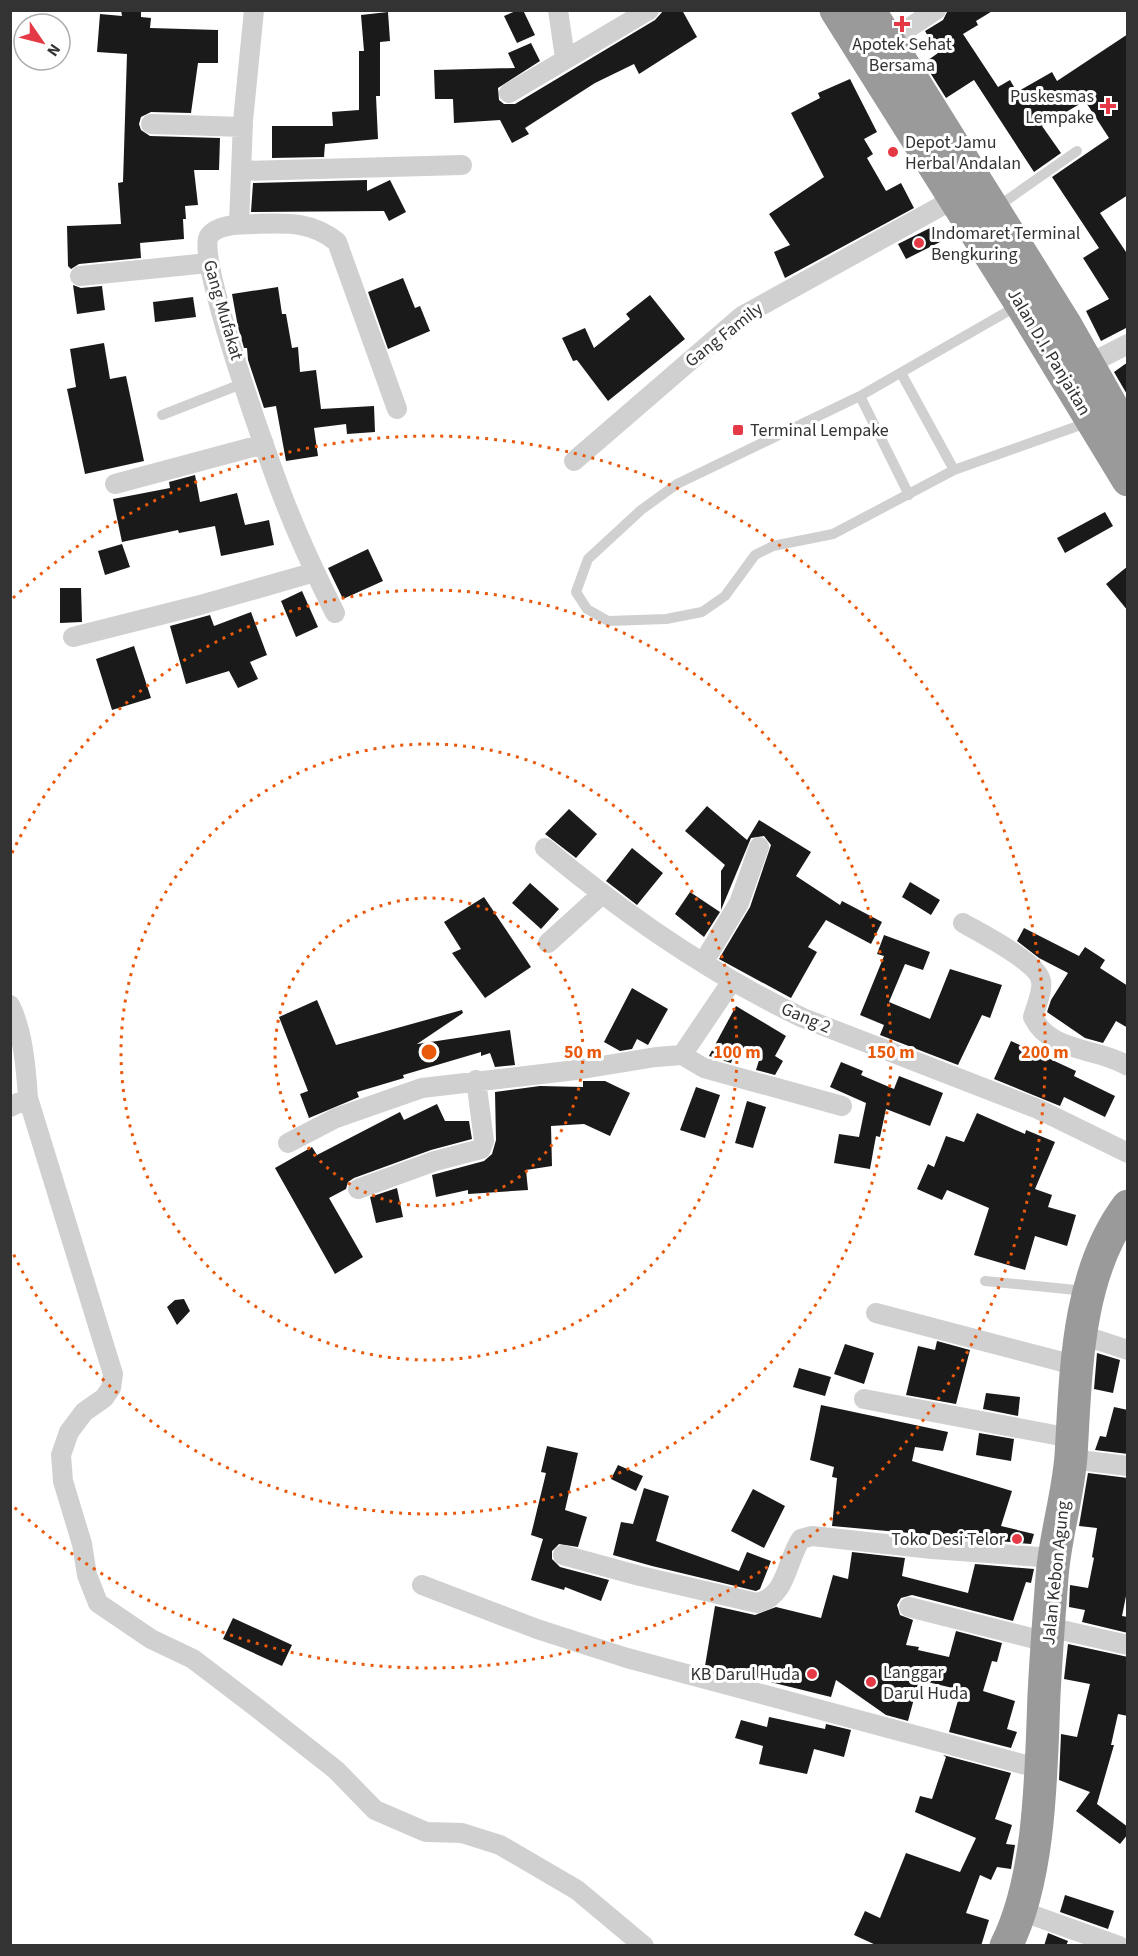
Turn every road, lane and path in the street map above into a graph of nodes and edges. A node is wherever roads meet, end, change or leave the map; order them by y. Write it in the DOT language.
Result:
graph roads {
  1 [pos="254,10"];
  2 [pos="558,10"];
  3 [pos="649,10"];
  4 [pos="836,10"];
  5 [pos="936,10"];
  6 [pos="871,11"];
  7 [pos="889,41"];
  8 [pos="565,58"];
  9 [pos="902,90"];
  10 [pos="509,93"];
  11 [pos="151,124"];
  12 [pos="243,128"];
  13 [pos="1077,151"];
  14 [pos="462,165"];
  15 [pos="241,171"];
  16 [pos="954,199"];
  17 [pos="992,210"];
  18 [pos="239,224"];
  19 [pos="208,263"];
  20 [pos="80,276"];
  21 [pos="1032,297"];
  22 [pos="1128,344"];
  23 [pos="1087,365"];
  24 [pos="901,373"];
  25 [pos="244,383"];
  26 [pos="860,396"];
  27 [pos="397,409"];
  28 [pos="162,415"];
  29 [pos="1110,422"];
  30 [pos="264,444"];
  31 [pos="574,461"];
  32 [pos="954,470"];
  33 [pos="1128,480"];
  34 [pos="116,484"];
  35 [pos="909,495"];
  36 [pos="315,572"];
  37 [pos="335,614"];
  38 [pos="73,637"];
  39 [pos="545,848"];
  40 [pos="759,848"];
  41 [pos="601,895"];
  42 [pos="963,923"];
  43 [pos="548,943"];
  44 [pos="703,963"];
  45 [pos="732,981"];
  46 [pos="10,1005"];
  47 [pos="682,1055"];
  48 [pos="1128,1066"];
  49 [pos="476,1080"];
  50 [pos="28,1098"];
  51 [pos="842,1106"];
  52 [pos="10,1107"];
  53 [pos="288,1143"];
  54 [pos="1128,1153"];
  55 [pos="358,1190"];
  56 [pos="1128,1206"];
  57 [pos="985,1281"];
  58 [pos="1089,1292"];
  59 [pos="876,1313"];
  60 [pos="1128,1350"];
  61 [pos="1080,1351"];
  62 [pos="864,1399"];
  63 [pos="1071,1448"];
  64 [pos="1128,1466"];
  65 [pos="563,1555"];
  66 [pos="1054,1558"];
  67 [pos="422,1585"];
  68 [pos="909,1607"];
  69 [pos="1048,1635"];
  70 [pos="1128,1646"];
  71 [pos="1041,1769"];
  72 [pos="1022,1911"];
  73 [pos="644,1946"];
  74 [pos="1006,1946"];
  75 [pos="1119,1946"];
  1 -- 12 [label="street"];
  2 -- 8 [label="street"];
  3 -- 8 [label="street"];
  4 -- 9 [label="highway, Jalan D.I. Panjaitan"];
  5 -- 7 [label="street"];
  6 -- 7 [label="highway"];
  7 -- 9 [label="highway"];
  8 -- 10 [label="street"];
  9 -- 16 [label="highway, Jalan D.I. Panjaitan"];
  9 -- 17 [label="highway"];
  11 -- 12 [label="street"];
  12 -- 15 [label="street"];
  13 -- 17 [label="lane"];
  14 -- 15 [label="street"];
  15 -- 18 [label="street"];
  16 -- 21 [label="highway, Jalan D.I. Panjaitan"];
  16 -- 31 [label="street, Gang Family"];
  17 -- 21 [label="highway"];
  18 -- 19 [label="street, Gang Mufakat"];
  18 -- 27 [label="street"];
  19 -- 20 [label="street"];
  19 -- 25 [label="street, Gang Mufakat"];
  21 -- 23 [label="highway"];
  21 -- 24 [label="lane"];
  21 -- 29 [label="highway, Jalan D.I. Panjaitan"];
  22 -- 23 [label="street"];
  23 -- 29 [label="highway"];
  24 -- 26 [label="lane"];
  24 -- 32 [label="lane"];
  25 -- 28 [label="lane"];
  25 -- 30 [label="street, Gang Mufakat"];
  26 -- 35 [label="lane"];
  26 -- 35 [label="lane"];
  29 -- 32 [label="lane"];
  29 -- 33 [label="highway, Jalan D.I. Panjaitan"];
  30 -- 34 [label="street"];
  30 -- 36 [label="street, Gang Mufakat"];
  32 -- 35 [label="lane"];
  36 -- 37 [label="street, Gang Mufakat"];
  36 -- 38 [label="street"];
  39 -- 41 [label="street, Gang 2"];
  40 -- 44 [label="street"];
  41 -- 43 [label="street"];
  41 -- 44 [label="street, Gang 2"];
  42 -- 48 [label="street"];
  44 -- 45 [label="street, Gang 2"];
  45 -- 47 [label="street"];
  45 -- 54 [label="street, Gang 2"];
  46 -- 50 [label="street"];
  47 -- 49 [label="street"];
  47 -- 51 [label="street"];
  49 -- 53 [label="street"];
  49 -- 55 [label="street"];
  50 -- 52 [label="street"];
  50 -- 73 [label="street"];
  56 -- 58 [label="highway, Jalan Kebon Agung"];
  57 -- 58 [label="lane"];
  58 -- 61 [label="highway, Jalan Kebon Agung"];
  59 -- 61 [label="street"];
  60 -- 61 [label="street"];
  61 -- 63 [label="highway, Jalan Kebon Agung"];
  62 -- 63 [label="street"];
  63 -- 64 [label="street"];
  63 -- 66 [label="highway, Jalan Kebon Agung"];
  65 -- 66 [label="street"];
  66 -- 69 [label="highway, Jalan Kebon Agung"];
  67 -- 71 [label="street"];
  68 -- 69 [label="street"];
  69 -- 70 [label="street"];
  69 -- 71 [label="highway, Jalan Kebon Agung"];
  71 -- 72 [label="highway, Jalan Kebon Agung"];
  72 -- 74 [label="highway, Jalan Kebon Agung"];
  72 -- 75 [label="street"];
}
